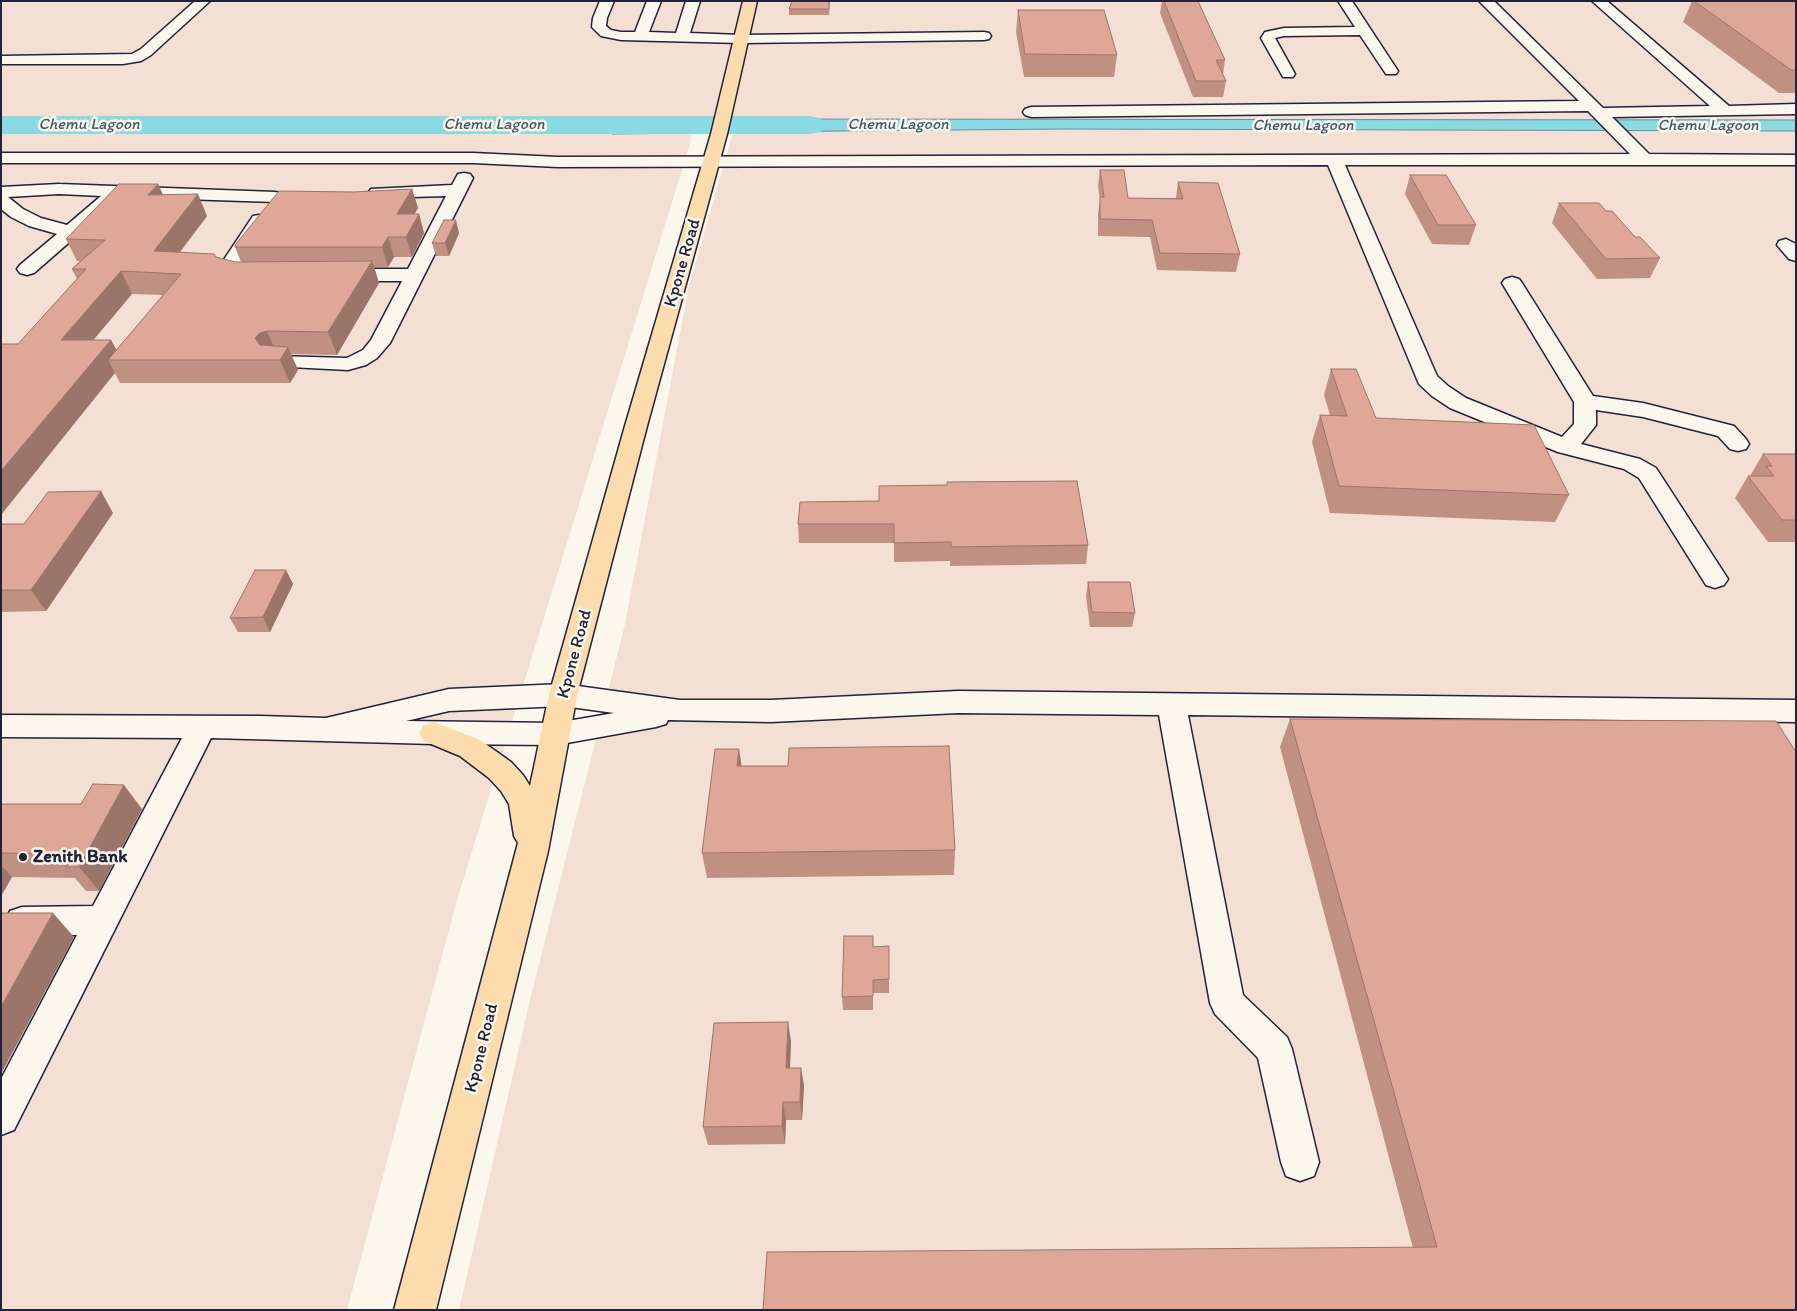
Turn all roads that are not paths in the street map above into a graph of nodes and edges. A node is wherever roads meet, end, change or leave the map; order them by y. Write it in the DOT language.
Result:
graph roads {
  1 [pos="203,1"];
  2 [pos="607,1"];
  3 [pos="654,1"];
  4 [pos="693,1"];
  5 [pos="750,1"];
  6 [pos="1345,1"];
  7 [pos="1486,1"];
  8 [pos="1599,1"];
  9 [pos="1364,31"];
  10 [pos="984,36"];
  11 [pos="640,37"];
  12 [pos="681,38"];
  13 [pos="741,39"];
  14 [pos="1,60"];
  15 [pos="1391,71"];
  16 [pos="1288,74"];
  17 [pos="1723,109"];
  18 [pos="1796,109"];
  19 [pos="1031,112"];
  20 [pos="1600,113"];
  21 [pos="1,158"];
  22 [pos="473,158"];
  23 [pos="1334,159"];
  24 [pos="1644,159"];
  25 [pos="1796,160"];
  26 [pos="710,162"];
  27 [pos="457,190"];
  28 [pos="117,191"];
  29 [pos="1,192"];
  30 [pos="361,194"];
  31 [pos="294,196"];
  32 [pos="275,197"];
  33 [pos="1,200"];
  34 [pos="70,232"];
  35 [pos="27,269"];
  36 [pos="415,274"];
  37 [pos="273,276"];
  38 [pos="320,276"];
  39 [pos="1512,283"];
  40 [pos="277,362"];
  41 [pos="1585,402"];
  42 [pos="1738,444"];
  43 [pos="1566,447"];
  44 [pos="1715,579"];
  45 [pos="563,695"];
  46 [pos="1172,704"];
  47 [pos="680,711"];
  48 [pos="1796,711"];
  49 [pos="1,726"];
  50 [pos="202,727"];
  51 [pos="330,728"];
  52 [pos="434,733"];
  53 [pos="556,734"];
  54 [pos="532,851"];
  55 [pos="103,920"];
  56 [pos="2,922"];
  57 [pos="1,1117"];
  58 [pos="1300,1162"];
  59 [pos="415,1310"];
  1 -- 14 [label="street"];
  2 -- 11 [label="street"];
  3 -- 11 [label="street"];
  4 -- 12 [label="street"];
  5 -- 13 [label="main road, Kpone Road"];
  6 -- 9 [label="street"];
  7 -- 20 [label="street"];
  8 -- 17 [label="street"];
  9 -- 15 [label="street"];
  9 -- 16 [label="street"];
  10 -- 13 [label="street"];
  11 -- 12 [label="street"];
  12 -- 13 [label="street"];
  13 -- 26 [label="main road, Kpone Road"];
  17 -- 18 [label="street"];
  17 -- 20 [label="street"];
  19 -- 20 [label="street"];
  20 -- 24 [label="street"];
  21 -- 22 [label="street"];
  22 -- 26 [label="street"];
  22 -- 27 [label="street"];
  23 -- 24 [label="street"];
  23 -- 26 [label="street"];
  23 -- 43 [label="street"];
  24 -- 25 [label="street"];
  26 -- 45 [label="main road, Kpone Road"];
  27 -- 30 [label="street"];
  27 -- 36 [label="street"];
  28 -- 29 [label="street"];
  28 -- 32 [label="street"];
  28 -- 34 [label="street"];
  31 -- 32 [label="street"];
  32 -- 37 [label="street"];
  33 -- 34 [label="street"];
  34 -- 35 [label="street"];
  36 -- 38 [label="street"];
  36 -- 40 [label="street"];
  39 -- 41 [label="street"];
  41 -- 42 [label="street"];
  41 -- 43 [label="street"];
  43 -- 44 [label="street"];
  45 -- 47 [label="street"];
  45 -- 51 [label="street"];
  45 -- 53 [label="main road, Kpone Road"];
  46 -- 47 [label="street"];
  46 -- 48 [label="street"];
  46 -- 58 [label="street"];
  47 -- 53 [label="street"];
  49 -- 50 [label="street"];
  50 -- 51 [label="street"];
  50 -- 55 [label="street"];
  51 -- 52 [label="street"];
  52 -- 53 [label="street"];
  52 -- 54 [label="main road"];
  53 -- 54 [label="main road, Kpone Road"];
  54 -- 59 [label="main road, Kpone Road"];
  55 -- 56 [label="street"];
  55 -- 57 [label="street"];
}
